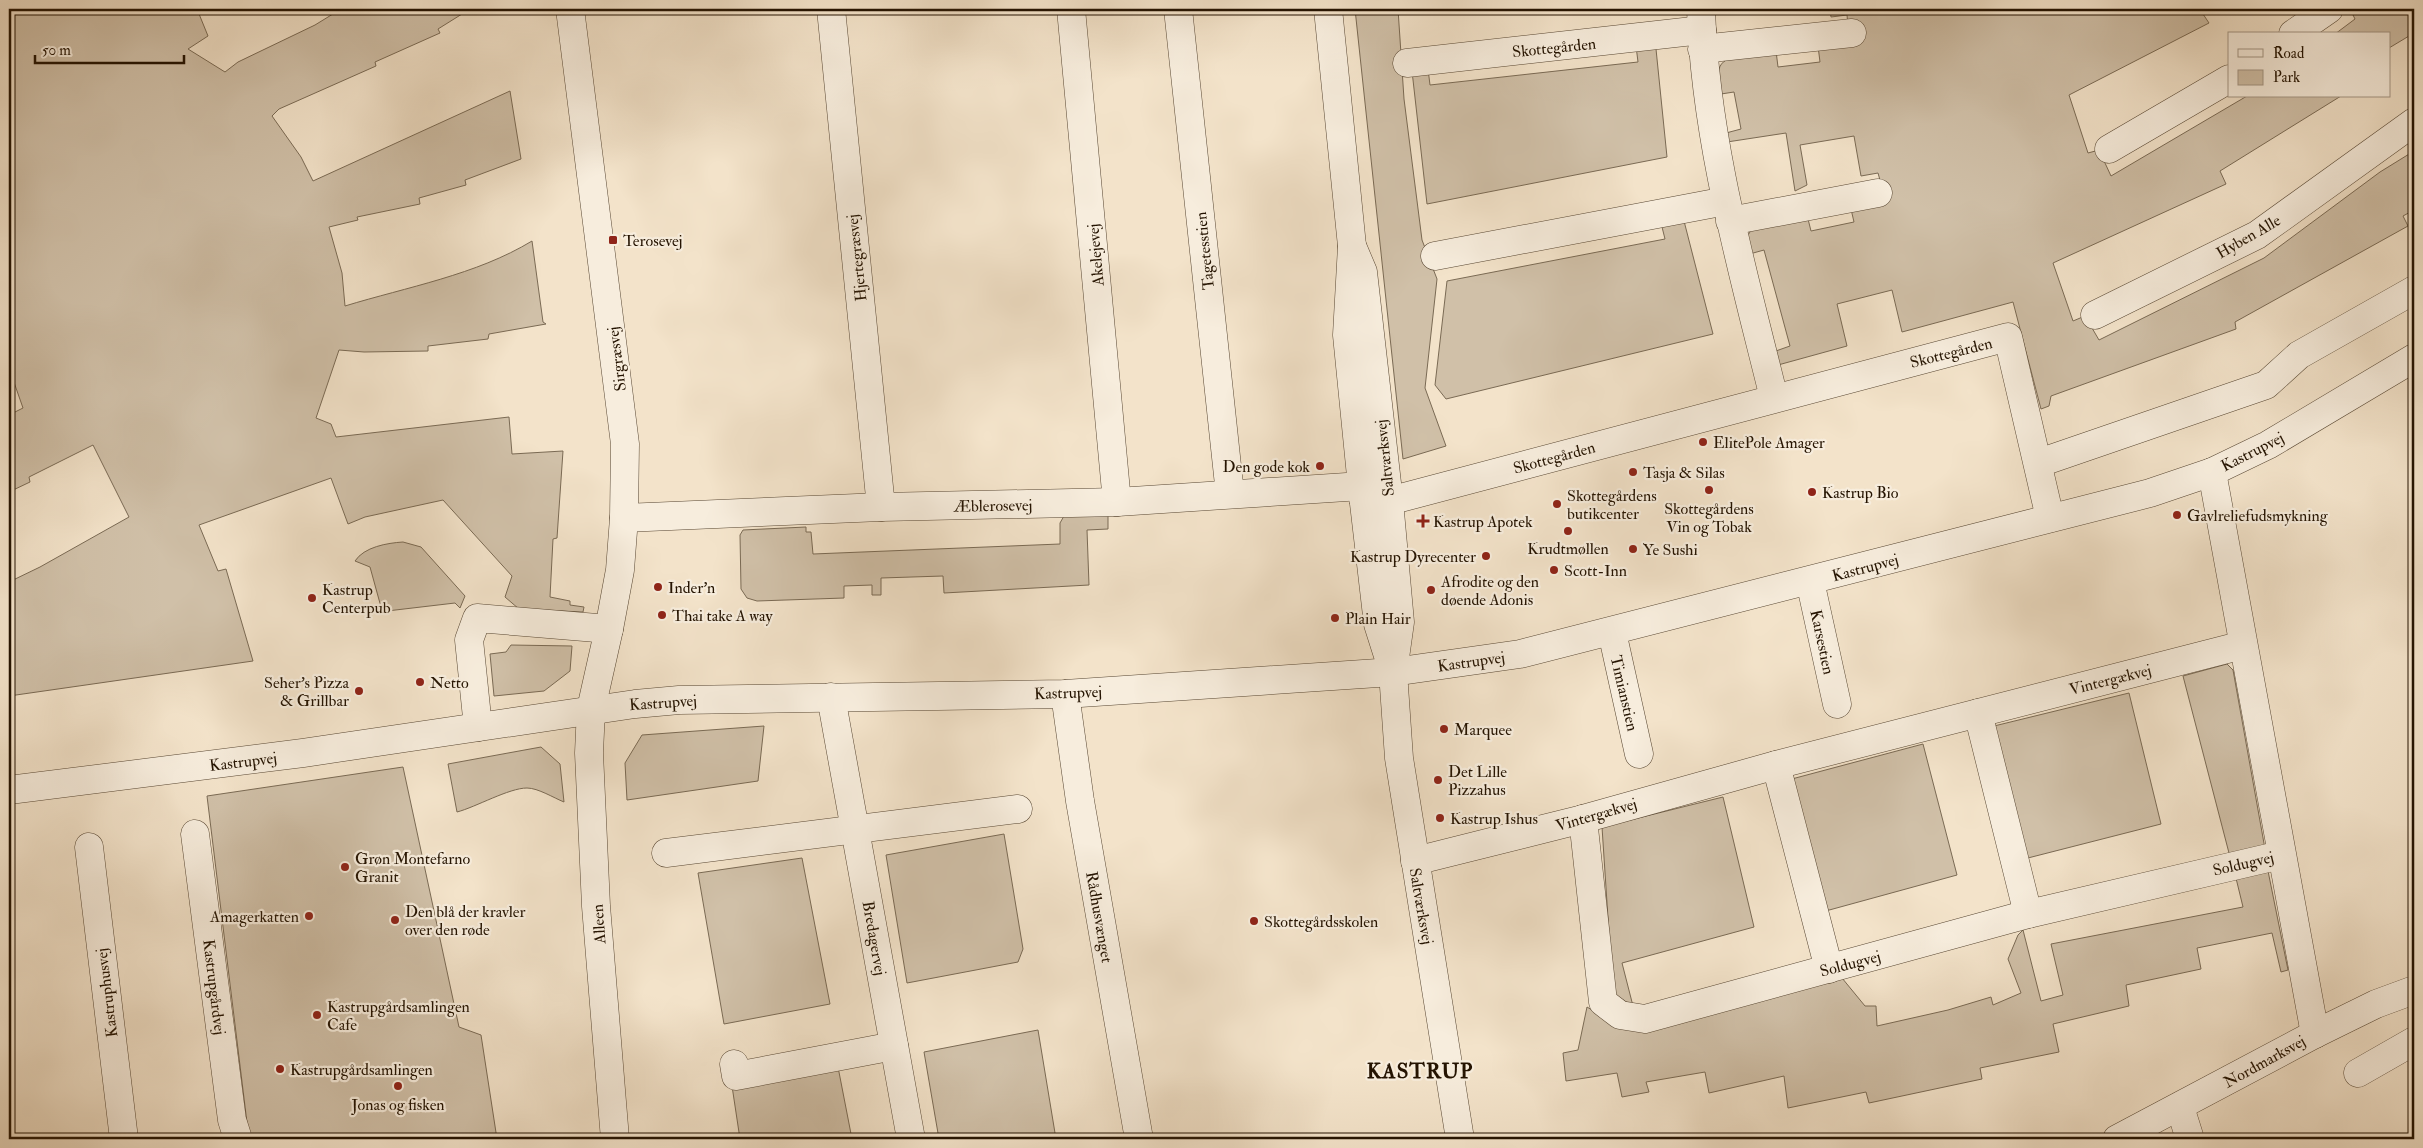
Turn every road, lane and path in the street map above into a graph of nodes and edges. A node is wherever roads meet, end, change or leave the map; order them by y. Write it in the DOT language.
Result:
graph roads {
  1 [pos="570,9"];
  2 [pos="831,9"];
  3 [pos="1071,9"];
  4 [pos="1178,9"];
  5 [pos="1328,9"];
  6 [pos="2329,9"];
  7 [pos="1702,29"];
  8 [pos="2296,32"];
  9 [pos="1852,33"];
  10 [pos="1406,63"];
  11 [pos="2228,80"];
  12 [pos="2414,122"];
  13 [pos="2109,149"];
  14 [pos="1878,193"];
  15 [pos="1728,211"];
  16 [pos="1435,256"];
  17 [pos="2414,290"];
  18 [pos="2095,315"];
  19 [pos="2414,358"];
  20 [pos="1774,398"];
  21 [pos="2039,463"];
  22 [pos="2212,472"];
  23 [pos="1230,494"];
  24 [pos="1371,495"];
  25 [pos="1117,502"];
  26 [pos="881,507"];
  27 [pos="624,518"];
  28 [pos="2050,518"];
  29 [pos="1810,581"];
  30 [pos="609,628"];
  31 [pos="1612,632"];
  32 [pos="2243,645"];
  33 [pos="1393,672"];
  34 [pos="1065,694"];
  35 [pos="831,697"];
  36 [pos="1837,704"];
  37 [pos="591,709"];
  38 [pos="1978,713"];
  39 [pos="478,727"];
  40 [pos="1639,754"];
  41 [pos="1776,765"];
  42 [pos="9,790"];
  43 [pos="1018,809"];
  44 [pos="1584,818"];
  45 [pos="856,830"];
  46 [pos="195,834"];
  47 [pos="89,847"];
  48 [pos="666,853"];
  49 [pos="2281,855"];
  50 [pos="1415,861"];
  51 [pos="2028,914"];
  52 [pos="1829,969"];
  53 [pos="2414,990"];
  54 [pos="2315,1034"];
  55 [pos="2414,1041"];
  56 [pos="894,1046"];
  57 [pos="734,1064"];
  58 [pos="2358,1073"];
  59 [pos="2180,1107"];
  60 [pos="124,1139"];
  61 [pos="238,1139"];
  62 [pos="615,1139"];
  63 [pos="911,1139"];
  64 [pos="1139,1139"];
  65 [pos="1460,1139"];
  66 [pos="2117,1139"];
  67 [pos="2190,1139"];
  1 -- 27 [label="street, Sirgræsvej"];
  2 -- 26 [label="street, Hjertegræsvej"];
  3 -- 25 [label="street, Akelejevej"];
  4 -- 23 [label="street, Tagetesstien"];
  5 -- 24 [label="street, Saltværksvej"];
  6 -- 8 [label="street"];
  7 -- 9 [label="street, Skottegården"];
  7 -- 10 [label="street, Skottegården"];
  7 -- 15 [label="street"];
  11 -- 13 [label="street"];
  12 -- 18 [label="street, Hyben Alle"];
  14 -- 15 [label="street"];
  15 -- 16 [label="street"];
  15 -- 20 [label="street"];
  17 -- 21 [label="street"];
  19 -- 22 [label="street, Kastrupvej"];
  20 -- 21 [label="street, Skottegården"];
  20 -- 24 [label="street, Skottegården"];
  21 -- 28 [label="street, Skottegården"];
  22 -- 28 [label="street, Kastrupvej"];
  22 -- 32 [label="street, Soldugvej"];
  23 -- 24 [label="street, Æblerosevej"];
  23 -- 25 [label="street, Æblerosevej"];
  24 -- 33 [label="street, Saltværksvej"];
  25 -- 26 [label="street, Æblerosevej"];
  26 -- 27 [label="street, Æblerosevej"];
  27 -- 30 [label="street, Sirgræsvej"];
  28 -- 29 [label="street, Kastrupvej"];
  29 -- 31 [label="street, Kastrupvej"];
  29 -- 36 [label="street, Karsestien"];
  30 -- 37 [label="street, Sirgræsvej"];
  30 -- 39 [label="street"];
  31 -- 33 [label="street, Kastrupvej"];
  31 -- 40 [label="street, Timianstien"];
  32 -- 38 [label="street, Vintergækvej"];
  32 -- 49 [label="street, Soldugvej"];
  33 -- 34 [label="street, Kastrupvej"];
  33 -- 50 [label="street, Saltværksvej"];
  34 -- 35 [label="street, Kastrupvej"];
  34 -- 64 [label="street, Rådhusvænget"];
  35 -- 37 [label="street, Kastrupvej"];
  35 -- 45 [label="street, Bredagervej"];
  37 -- 39 [label="street, Kastrupvej"];
  37 -- 62 [label="street, Alleen"];
  38 -- 41 [label="street, Vintergækvej"];
  38 -- 51 [label="street"];
  39 -- 42 [label="street, Kastrupvej"];
  41 -- 44 [label="street, Vintergækvej"];
  41 -- 52 [label="street"];
  43 -- 45 [label="street"];
  44 -- 50 [label="street, Vintergækvej"];
  44 -- 52 [label="street, Soldugvej"];
  45 -- 48 [label="street"];
  45 -- 56 [label="street, Bredagervej"];
  46 -- 61 [label="street, Kastrupgårdvej"];
  47 -- 60 [label="street, Kastruphusvej"];
  49 -- 51 [label="street, Soldugvej"];
  49 -- 54 [label="street, Soldugvej"];
  50 -- 65 [label="street, Saltværksvej"];
  51 -- 52 [label="street, Soldugvej"];
  53 -- 54 [label="street, Nordmarksvej"];
  54 -- 59 [label="street, Nordmarksvej"];
  55 -- 58 [label="street"];
  56 -- 57 [label="street"];
  56 -- 63 [label="street, Bredagervej"];
  59 -- 66 [label="street, Nordmarksvej"];
  59 -- 67 [label="street"];
}
